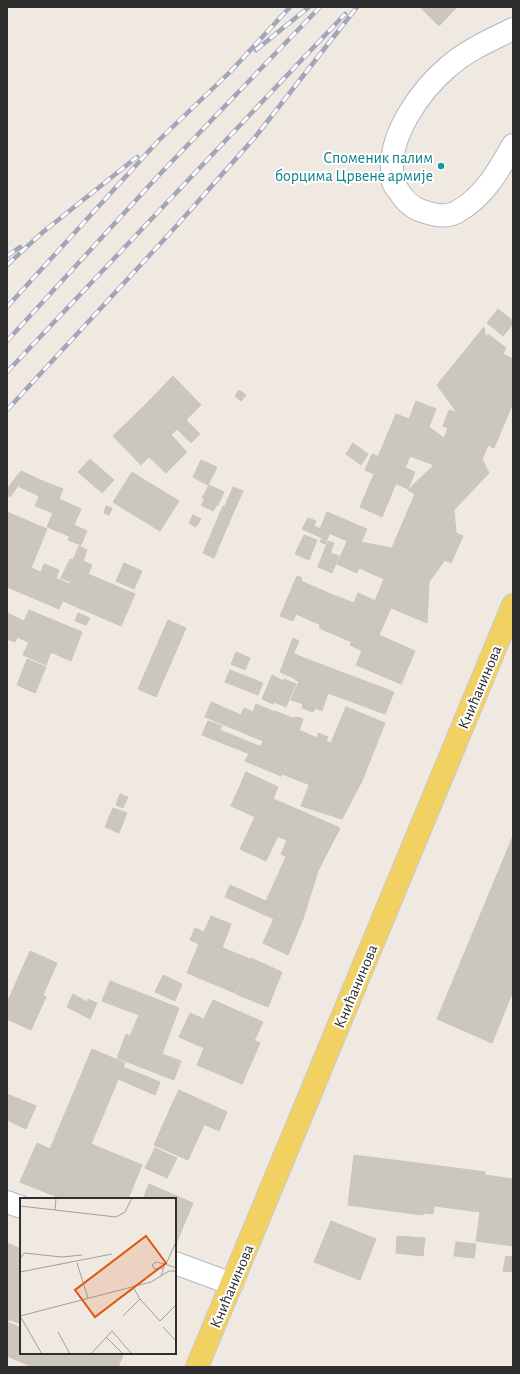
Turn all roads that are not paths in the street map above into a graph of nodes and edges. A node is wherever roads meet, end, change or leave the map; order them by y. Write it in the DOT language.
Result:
graph roads {
  1 [pos="513,29"];
  2 [pos="513,145"];
  3 [pos="513,605"];
  4 [pos="507,635"];
  5 [pos="7,1202"];
  6 [pos="20,1207"];
  7 [pos="176,1263"];
  8 [pos="232,1284"];
  9 [pos="197,1367"];
  1 -- 2 [label="street"];
  3 -- 4 [label="main road, Книћанинова"];
  4 -- 8 [label="main road, Книћанинова"];
  5 -- 6 [label="street"];
  7 -- 8 [label="street"];
  8 -- 9 [label="main road, Книћанинова"];
}
